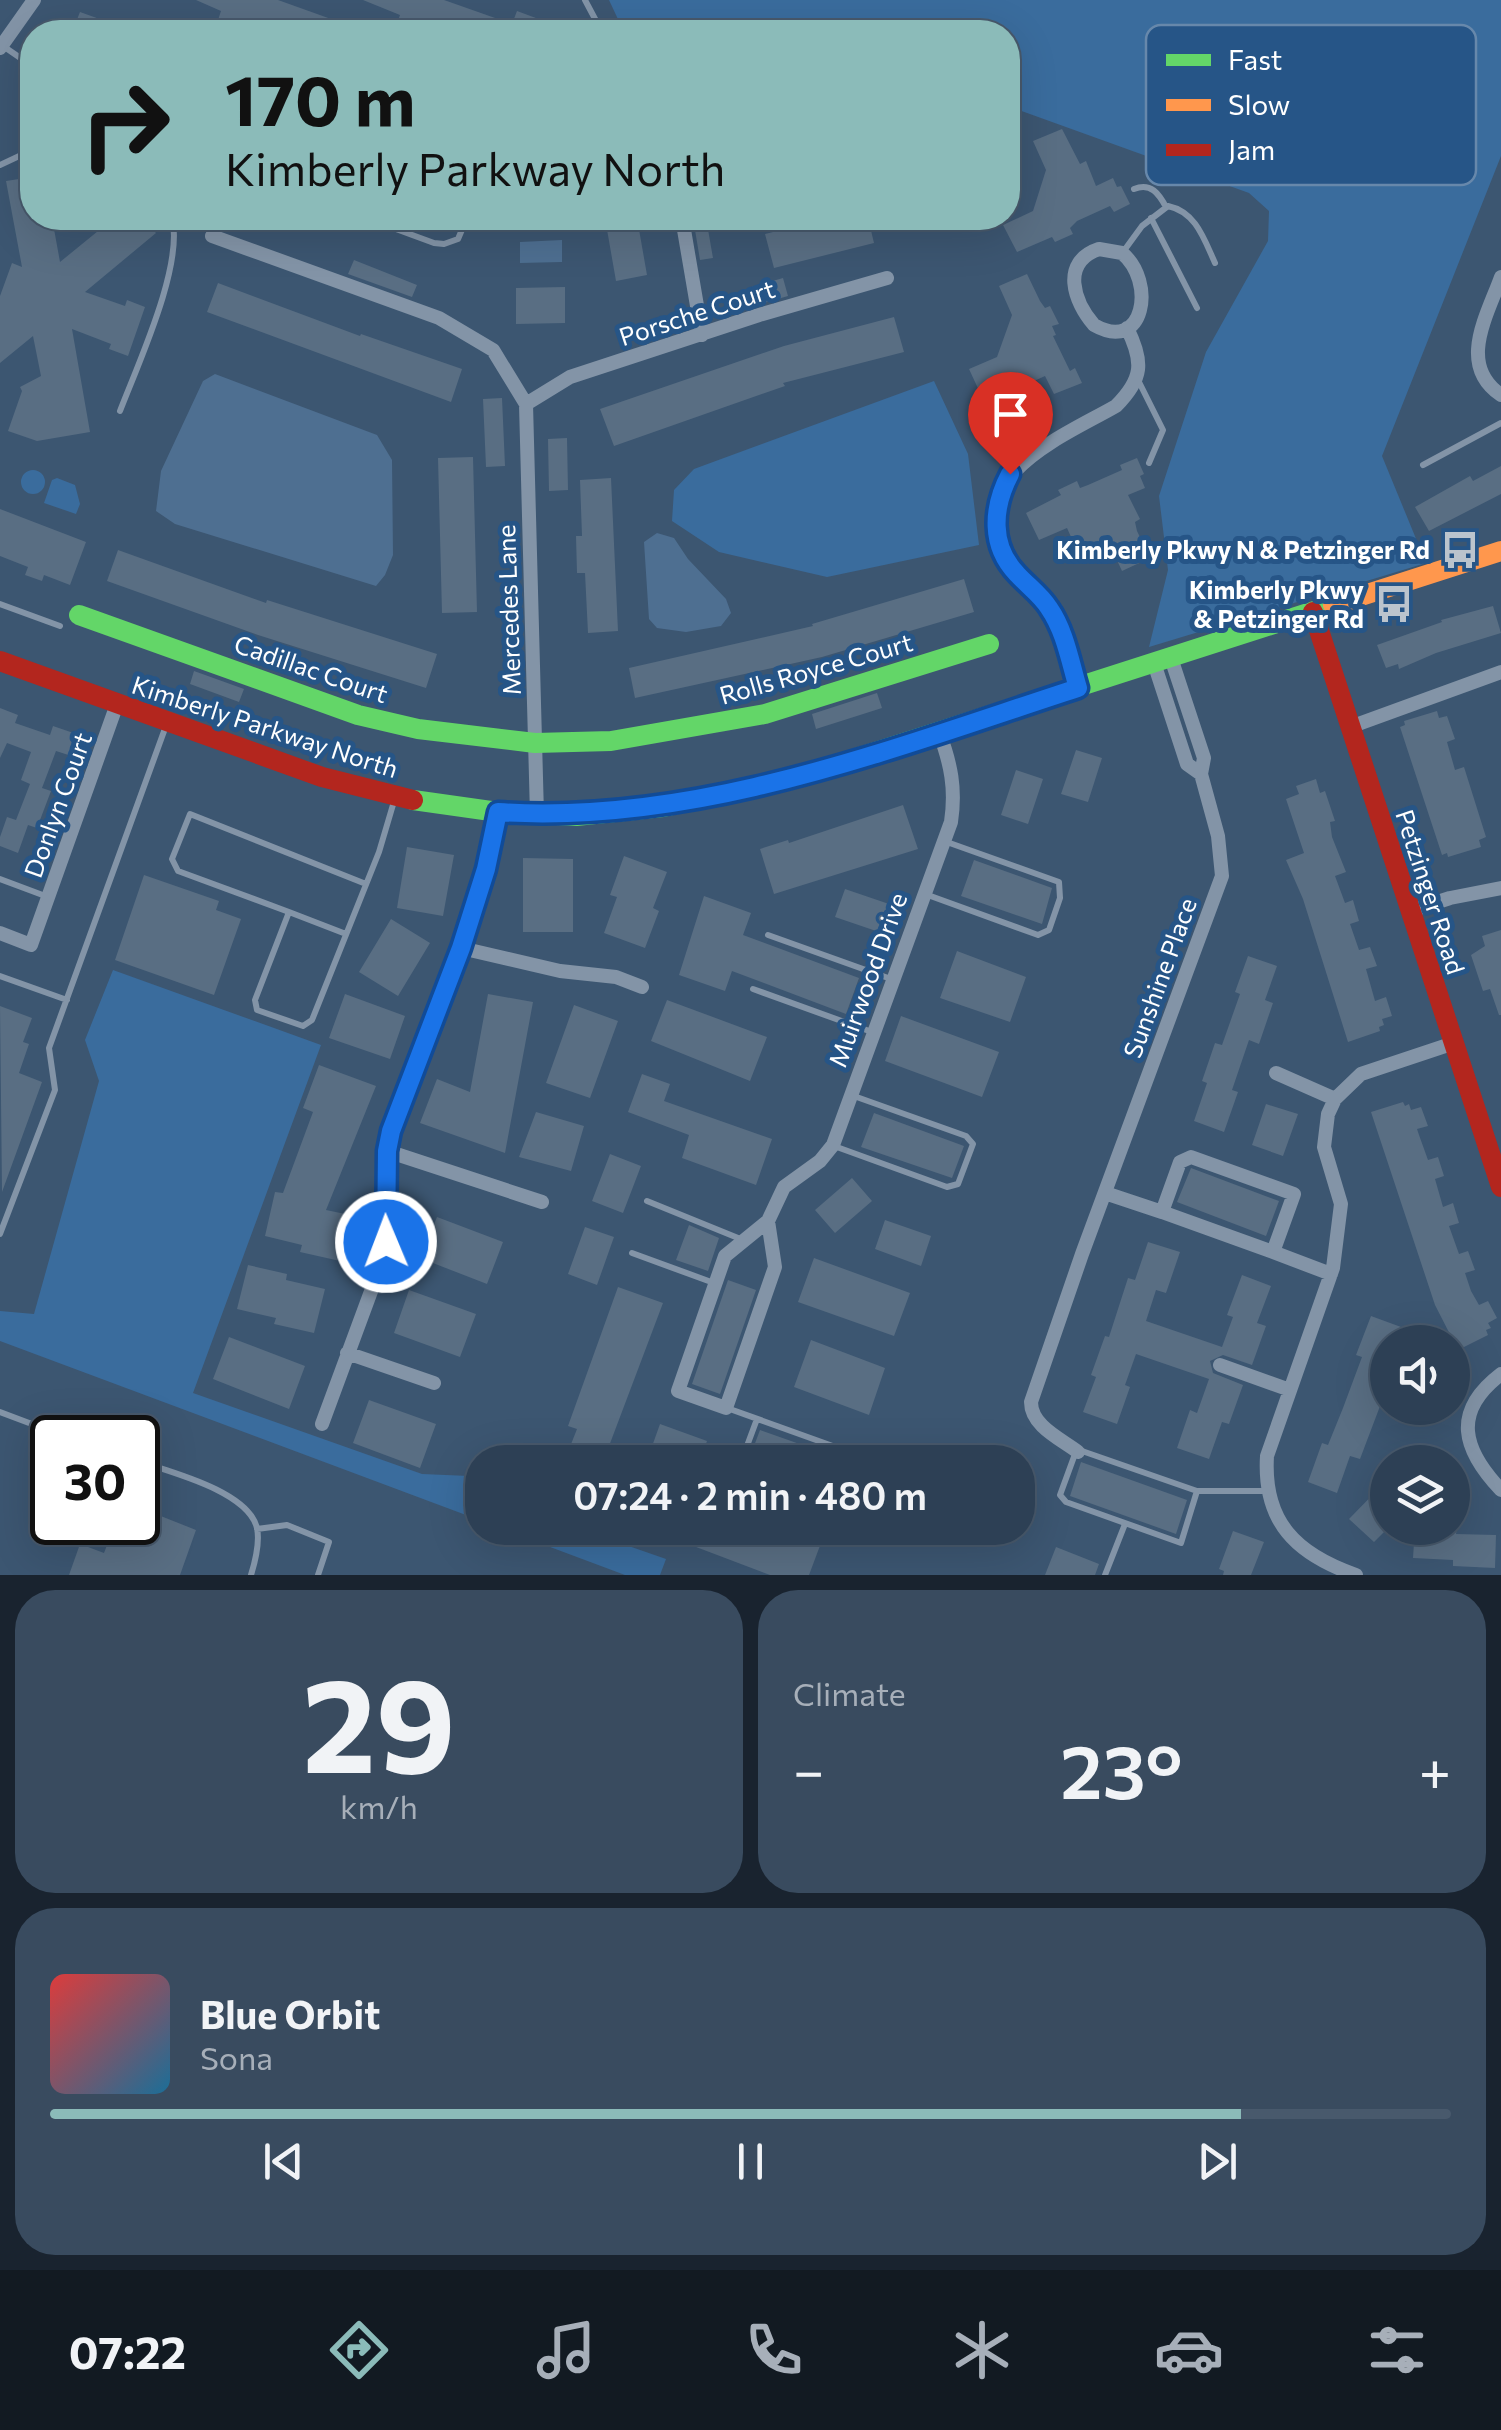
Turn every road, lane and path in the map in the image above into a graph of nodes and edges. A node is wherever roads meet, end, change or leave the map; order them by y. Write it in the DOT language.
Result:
graph roads {
  1 [pos="34,0"];
  2 [pos="1,47"];
  3 [pos="1134,189"];
  4 [pos="1166,208"];
  5 [pos="1151,218"];
  6 [pos="173,230"];
  7 [pos="402,230"];
  8 [pos="462,230"];
  9 [pos="684,230"];
  10 [pos="212,236"];
  11 [pos="1122,253"];
  12 [pos="1215,263"];
  13 [pos="1501,276"];
  14 [pos="888,278"];
  15 [pos="1197,308"];
  16 [pos="1127,328"];
  17 [pos="702,335"];
  18 [pos="1138,378"];
  19 [pos="1501,396"];
  20 [pos="526,404"];
  21 [pos="120,411"];
  22 [pos="1501,423"];
  23 [pos="1149,463"];
  24 [pos="1423,465"];
  25 [pos="1501,551"];
  26 [pos="0,604"];
  27 [pos="1313,612"];
  28 [pos="79,614"];
  29 [pos="60,626"];
  30 [pos="989,644"];
  31 [pos="0,661"];
  32 [pos="1163,661"];
  33 [pos="1501,672"];
  34 [pos="1078,688"];
  35 [pos="117,704"];
  36 [pos="168,722"];
  37 [pos="1350,728"];
  38 [pos="939,732"];
  39 [pos="535,743"];
  40 [pos="396,797"];
  41 [pos="498,812"];
  42 [pos="537,815"];
  43 [pos="944,841"];
  44 [pos="0,879"];
  45 [pos="366,884"];
  46 [pos="1501,888"];
  47 [pos="924,893"];
  48 [pos="49,897"];
  49 [pos="1410,911"];
  50 [pos="289,912"];
  51 [pos="0,933"];
  52 [pos="346,934"];
  53 [pos="768,936"];
  54 [pos="461,948"];
  55 [pos="0,976"];
  56 [pos="892,979"];
  57 [pos="642,987"];
  58 [pos="752,989"];
  59 [pos="67,1000"];
  60 [pos="873,1032"];
  61 [pos="1454,1043"];
  62 [pos="1276,1073"];
  63 [pos="850,1095"];
  64 [pos="1335,1099"];
  65 [pos="832,1145"];
  66 [pos="387,1151"];
  67 [pos="1501,1187"];
  68 [pos="1104,1193"];
  69 [pos="647,1201"];
  70 [pos="542,1202"];
  71 [pos="1162,1212"];
  72 [pos="768,1220"];
  73 [pos="0,1234"];
  74 [pos="744,1240"];
  75 [pos="1273,1252"];
  76 [pos="632,1254"];
  77 [pos="1331,1274"];
  78 [pos="716,1283"];
  79 [pos="347,1353"];
  80 [pos="1220,1365"];
  81 [pos="1501,1374"];
  82 [pos="434,1384"];
  83 [pos="1290,1390"];
  84 [pos="726,1408"];
  85 [pos="0,1412"];
  86 [pos="757,1419"];
  87 [pos="30,1423"];
  88 [pos="322,1424"];
  89 [pos="748,1445"];
  90 [pos="829,1445"];
  91 [pos="1078,1452"];
  92 [pos="160,1470"];
  93 [pos="1501,1490"];
  94 [pos="1268,1491"];
  95 [pos="1197,1492"];
  96 [pos="1124,1524"];
  97 [pos="258,1529"];
  98 [pos="251,1575"];
  99 [pos="318,1575"];
  100 [pos="1105,1575"];
  101 [pos="1356,1575"];
  1 -- 2 [label="street"];
  3 -- 4 [label="lane"];
  4 -- 5 [label="lane"];
  4 -- 12 [label="lane"];
  5 -- 11 [label="lane"];
  5 -- 15 [label="lane"];
  6 -- 21 [label="lane"];
  7 -- 8 [label="lane"];
  9 -- 17 [label="street"];
  10 -- 20 [label="street"];
  11 -- 16 [label="street"];
  11 -- 16 [label="street"];
  13 -- 19 [label="street"];
  14 -- 17 [label="street, Porsche Court"];
  16 -- 18 [label="street"];
  17 -- 20 [label="street, Porsche Court"];
  18 -- 23 [label="lane"];
  18 -- 34 [label="street"];
  20 -- 39 [label="street, Mercedes Lane"];
  22 -- 24 [label="lane"];
  25 -- 27 [label="street, Kimberly Parkway North"];
  26 -- 29 [label="lane"];
  27 -- 32 [label="street, Kimberly Parkway North"];
  27 -- 37 [label="street, Petzinger Road"];
  28 -- 39 [label="street, Cadillac Court"];
  30 -- 39 [label="street, Rolls Royce Court"];
  31 -- 35 [label="street, Kimberly Parkway North"];
  32 -- 34 [label="street, Kimberly Parkway North"];
  32 -- 68 [label="street, Sunshine Place"];
  33 -- 37 [label="street"];
  34 -- 38 [label="street, Kimberly Parkway North"];
  35 -- 36 [label="street, Kimberly Parkway North"];
  35 -- 48 [label="street, Donlyn Court"];
  36 -- 40 [label="street, Kimberly Parkway North"];
  36 -- 59 [label="lane"];
  37 -- 49 [label="street, Petzinger Road"];
  38 -- 42 [label="street, Kimberly Parkway North"];
  38 -- 43 [label="street, Muirwood Drive"];
  39 -- 42 [label="street, Mercedes Lane"];
  40 -- 41 [label="street, Kimberly Parkway North"];
  40 -- 45 [label="lane"];
  41 -- 42 [label="street, Kimberly Parkway North"];
  41 -- 54 [label="street"];
  43 -- 47 [label="street, Muirwood Drive"];
  43 -- 47 [label="lane"];
  44 -- 48 [label="lane"];
  45 -- 50 [label="lane"];
  45 -- 52 [label="lane"];
  46 -- 49 [label="street"];
  47 -- 56 [label="street, Muirwood Drive"];
  48 -- 51 [label="street, Donlyn Court"];
  49 -- 61 [label="street, Petzinger Road"];
  50 -- 52 [label="lane"];
  50 -- 52 [label="lane"];
  53 -- 56 [label="lane"];
  54 -- 57 [label="street"];
  54 -- 66 [label="street"];
  55 -- 59 [label="lane"];
  56 -- 60 [label="street, Muirwood Drive"];
  58 -- 60 [label="lane"];
  59 -- 73 [label="lane"];
  60 -- 63 [label="street, Muirwood Drive"];
  61 -- 64 [label="street"];
  61 -- 67 [label="street, Petzinger Road"];
  62 -- 64 [label="street"];
  63 -- 65 [label="street, Muirwood Drive"];
  63 -- 65 [label="lane"];
  64 -- 77 [label="street"];
  65 -- 72 [label="street, Muirwood Drive"];
  66 -- 70 [label="street"];
  66 -- 79 [label="street"];
  68 -- 71 [label="street"];
  68 -- 91 [label="street, Sunshine Place"];
  69 -- 74 [label="lane"];
  71 -- 75 [label="street"];
  71 -- 75 [label="street"];
  72 -- 74 [label="street, Muirwood Drive"];
  72 -- 84 [label="street"];
  74 -- 78 [label="street, Muirwood Drive"];
  75 -- 77 [label="street"];
  76 -- 78 [label="lane"];
  77 -- 83 [label="street"];
  78 -- 84 [label="street, Muirwood Drive"];
  79 -- 82 [label="street"];
  79 -- 88 [label="street"];
  80 -- 83 [label="street"];
  81 -- 93 [label="street"];
  83 -- 94 [label="street"];
  84 -- 86 [label="lane"];
  85 -- 87 [label="lane"];
  86 -- 89 [label="lane"];
  86 -- 90 [label="lane"];
  91 -- 95 [label="lane, Sunshine Place"];
  91 -- 96 [label="lane"];
  92 -- 97 [label="lane"];
  94 -- 95 [label="lane, Sunshine Place"];
  94 -- 101 [label="street"];
  95 -- 96 [label="lane"];
  96 -- 100 [label="lane"];
  97 -- 98 [label="lane"];
  97 -- 99 [label="lane"];
}
